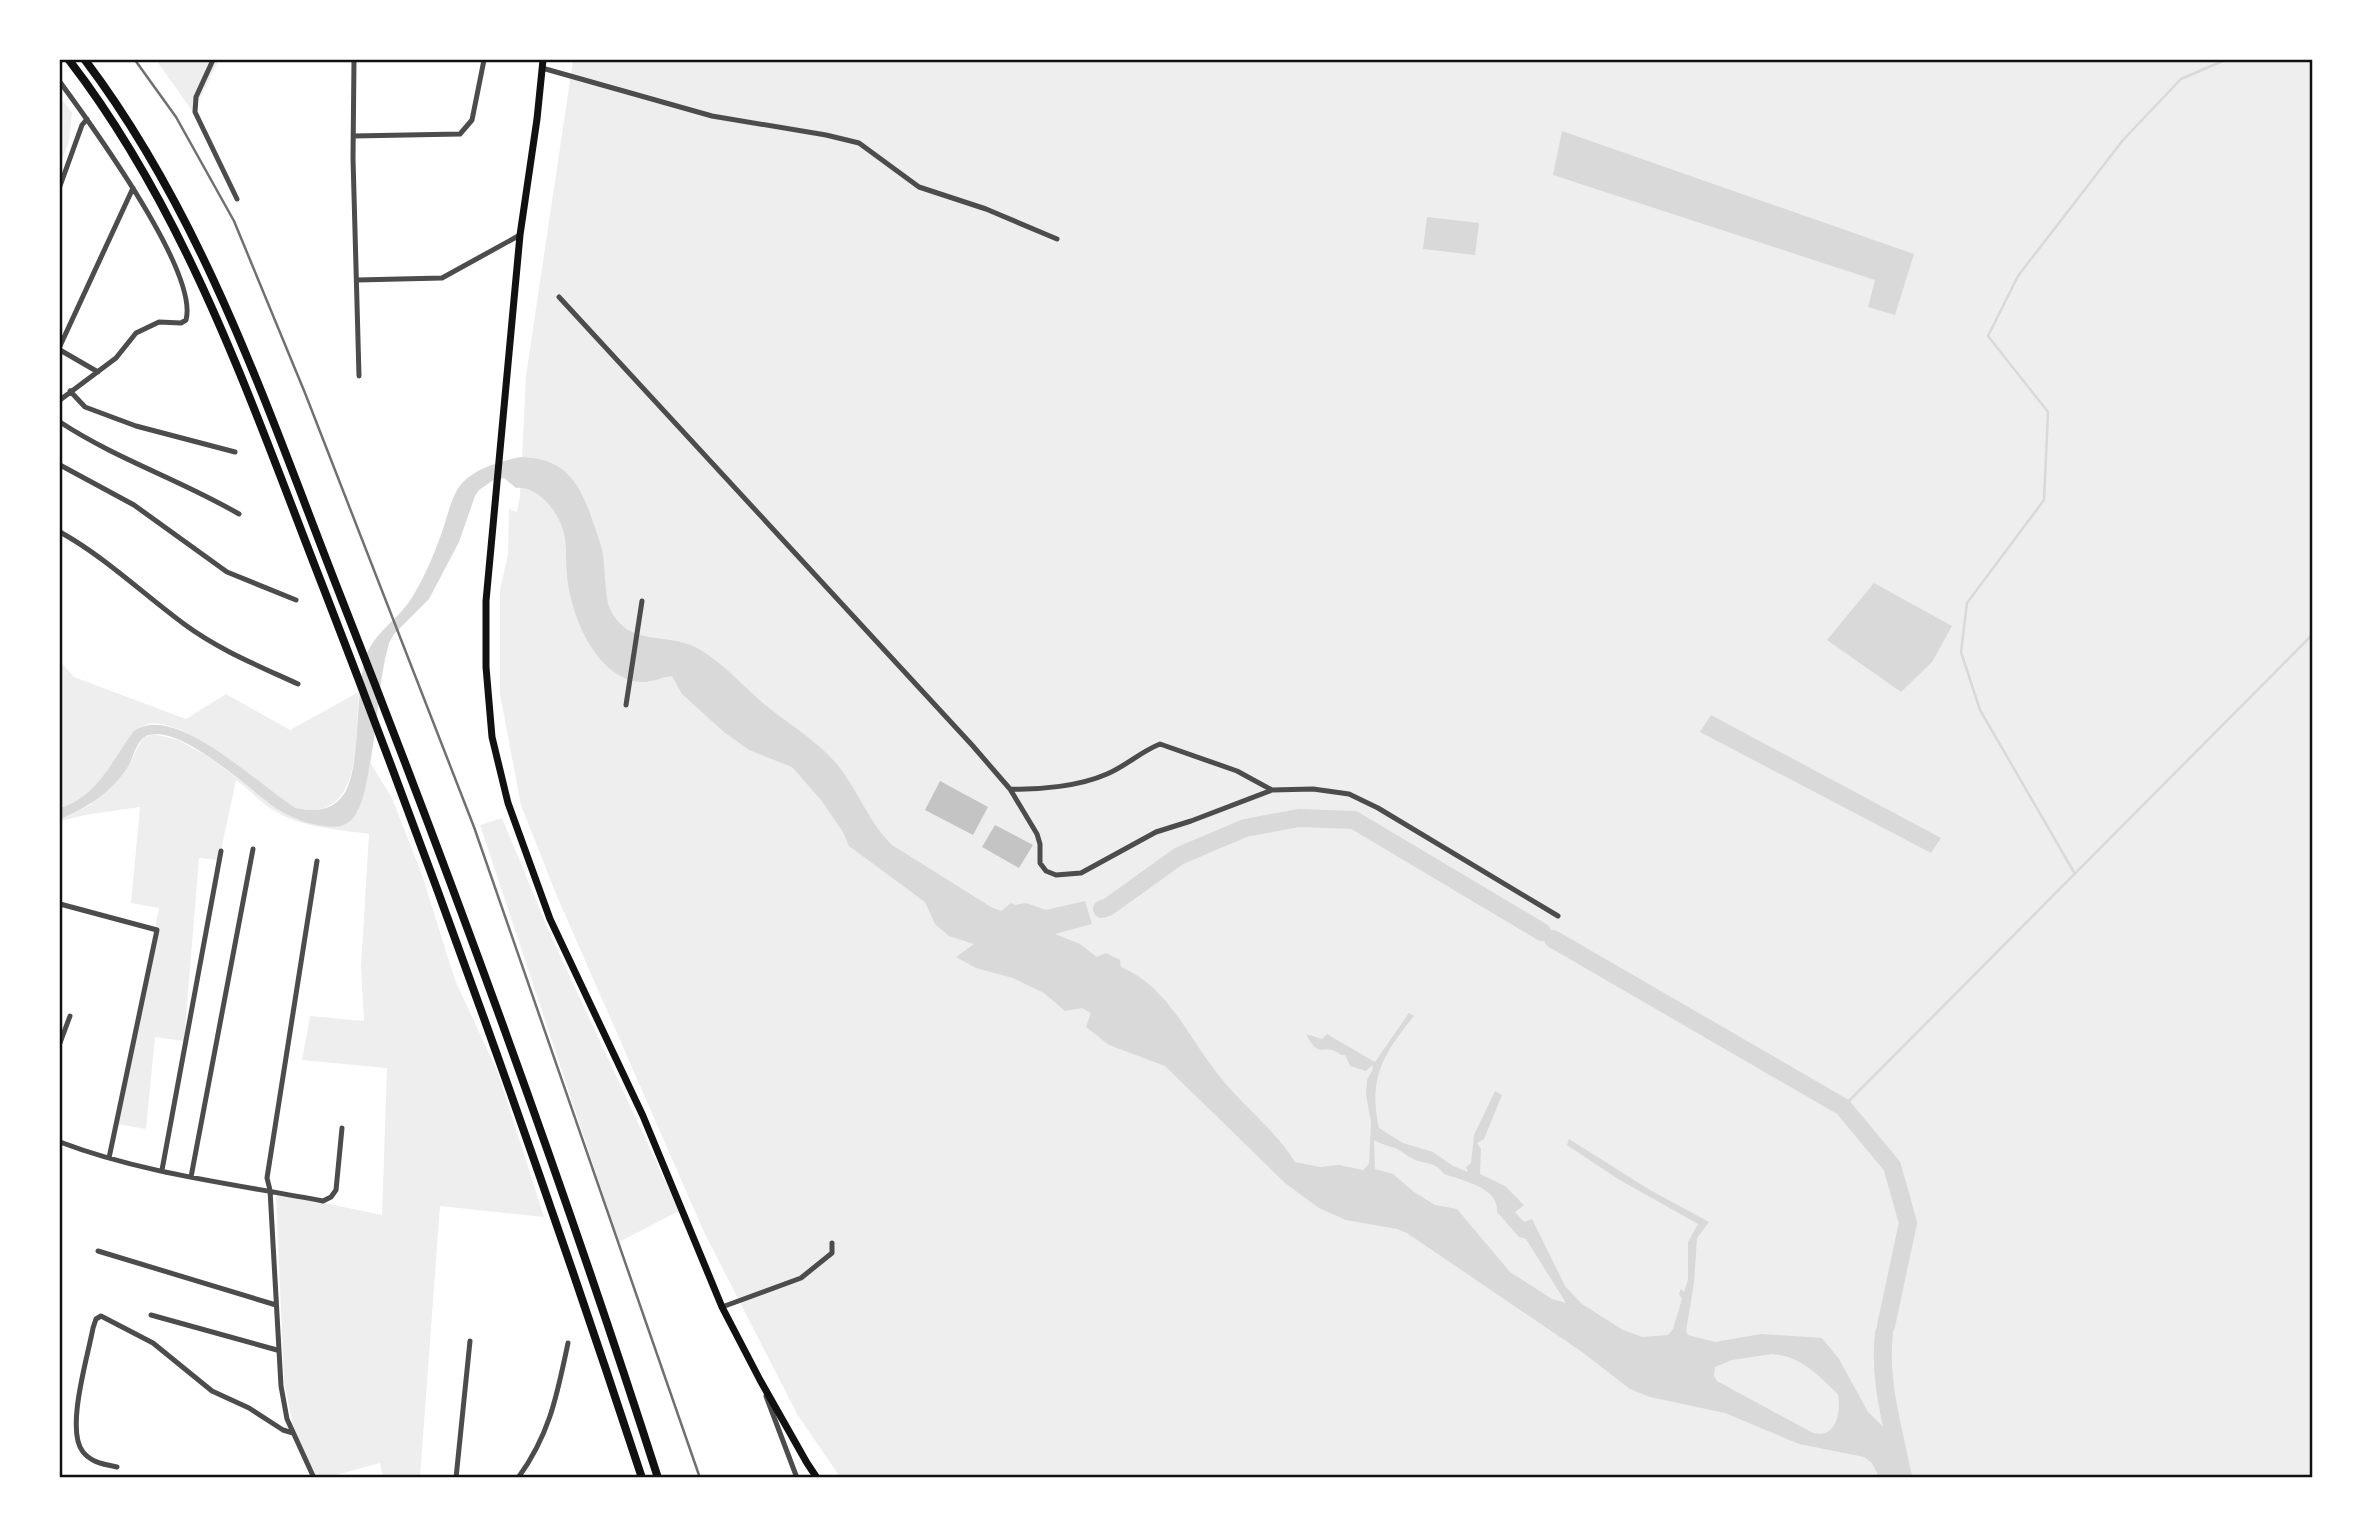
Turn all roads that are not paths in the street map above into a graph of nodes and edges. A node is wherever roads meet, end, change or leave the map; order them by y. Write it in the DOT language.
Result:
graph roads {
  1 [pos="68,60"];
  2 [pos="85,60"];
  3 [pos="213,60"];
  4 [pos="354,60"];
  5 [pos="484,60"];
  6 [pos="542,62"];
  7 [pos="60,82"];
  8 [pos="87,119"];
  9 [pos="353,136"];
  10 [pos="60,186"];
  11 [pos="133,188"];
  12 [pos="237,199"];
  13 [pos="520,235"];
  14 [pos="1057,239"];
  15 [pos="356,280"];
  16 [pos="559,297"];
  17 [pos="60,348"];
  18 [pos="98,372"];
  19 [pos="359,376"];
  20 [pos="70,391"];
  21 [pos="60,400"];
  22 [pos="60,422"];
  23 [pos="235,452"];
  24 [pos="60,465"];
  25 [pos="239,514"];
  26 [pos="60,532"];
  27 [pos="296,600"];
  28 [pos="642,601"];
  29 [pos="298,684"];
  30 [pos="626,705"];
  31 [pos="1010,789"];
  32 [pos="1272,790"];
  33 [pos="253,849"];
  34 [pos="221,851"];
  35 [pos="317,860"];
  36 [pos="60,904"];
  37 [pos="1558,916"];
  38 [pos="70,1016"];
  39 [pos="60,1043"];
  40 [pos="342,1128"];
  41 [pos="60,1142"];
  42 [pos="109,1158"];
  43 [pos="162,1170"];
  44 [pos="191,1177"];
  45 [pos="270,1190"];
  46 [pos="832,1243"];
  47 [pos="98,1251"];
  48 [pos="276,1305"];
  49 [pos="722,1307"];
  50 [pos="151,1315"];
  51 [pos="470,1341"];
  52 [pos="568,1343"];
  53 [pos="278,1350"];
  54 [pos="760,1380"];
  55 [pos="293,1433"];
  56 [pos="117,1467"];
  57 [pos="314,1478"];
  58 [pos="456,1478"];
  59 [pos="518,1478"];
  60 [pos="642,1478"];
  61 [pos="658,1478"];
  62 [pos="797,1478"];
  63 [pos="817,1478"];
  1 -- 60 [label="highway"];
  2 -- 61 [label="highway"];
  3 -- 12 [label="street"];
  4 -- 9 [label="street"];
  5 -- 9 [label="street"];
  6 -- 13 [label="main road"];
  6 -- 14 [label="street"];
  7 -- 8 [label="street"];
  8 -- 10 [label="street"];
  8 -- 11 [label="street"];
  9 -- 15 [label="street"];
  11 -- 17 [label="street"];
  11 -- 18 [label="street"];
  13 -- 15 [label="street"];
  13 -- 49 [label="main road"];
  15 -- 19 [label="street"];
  16 -- 31 [label="street"];
  17 -- 18 [label="street"];
  18 -- 20 [label="street"];
  20 -- 21 [label="street"];
  20 -- 23 [label="street"];
  22 -- 25 [label="street"];
  24 -- 27 [label="street"];
  26 -- 29 [label="street"];
  28 -- 30 [label="street"];
  31 -- 32 [label="street"];
  31 -- 32 [label="street"];
  32 -- 37 [label="street"];
  33 -- 44 [label="street"];
  34 -- 43 [label="street"];
  35 -- 45 [label="street"];
  36 -- 42 [label="street"];
  38 -- 39 [label="street"];
  40 -- 45 [label="street"];
  41 -- 42 [label="street"];
  42 -- 43 [label="street"];
  43 -- 44 [label="street"];
  44 -- 45 [label="street"];
  45 -- 48 [label="street"];
  46 -- 49 [label="street"];
  47 -- 48 [label="street"];
  48 -- 53 [label="street"];
  49 -- 54 [label="main road"];
  50 -- 53 [label="street"];
  51 -- 58 [label="street"];
  52 -- 59 [label="street"];
  53 -- 55 [label="street"];
  54 -- 62 [label="street"];
  54 -- 63 [label="main road"];
  55 -- 56 [label="street"];
  55 -- 57 [label="street"];
}
